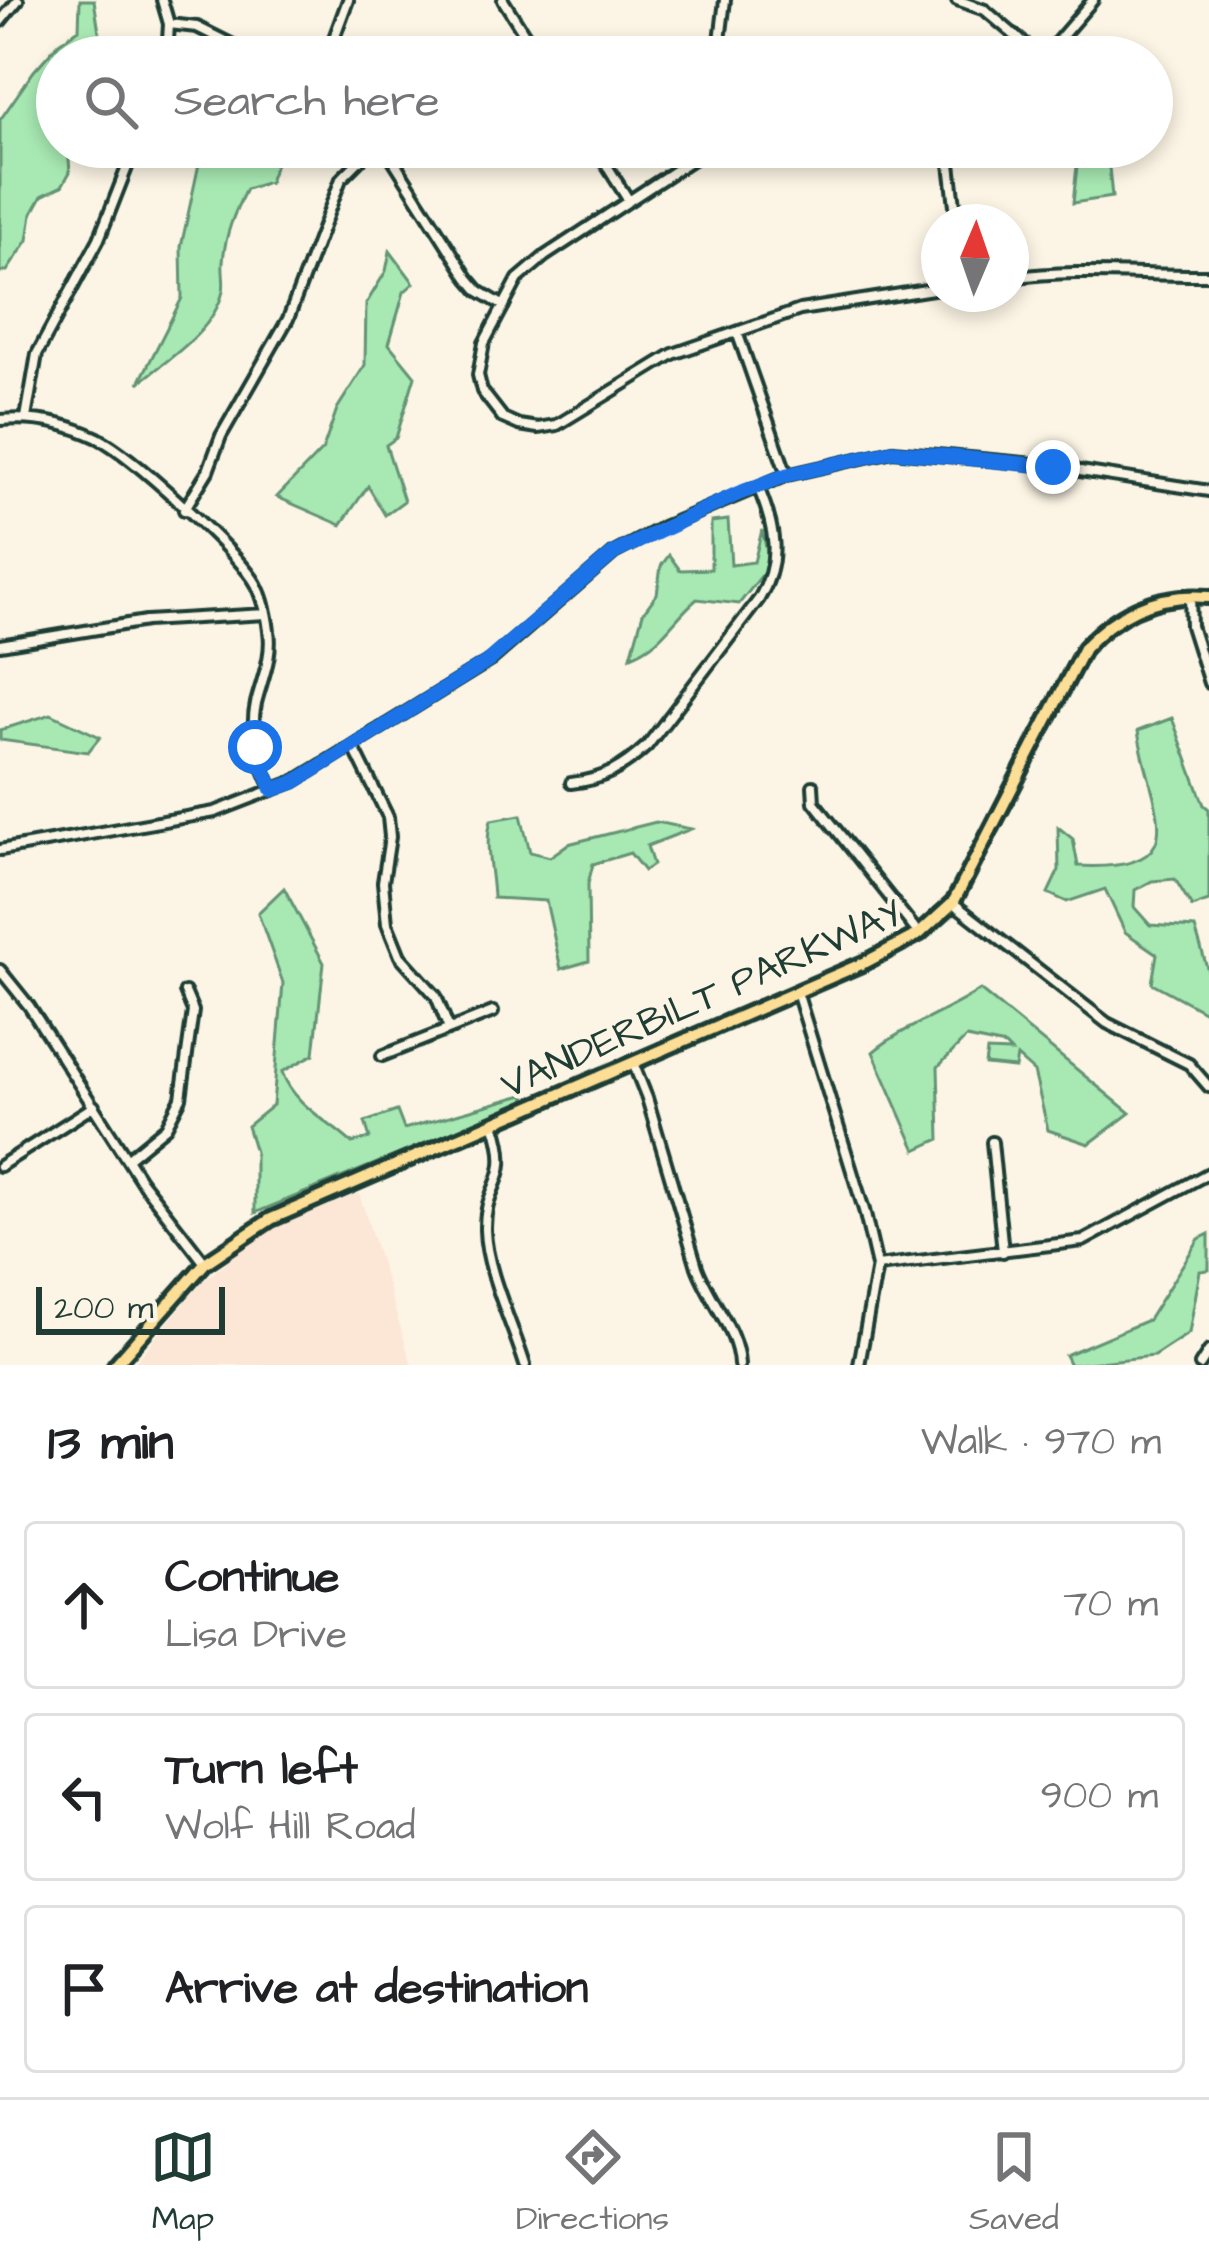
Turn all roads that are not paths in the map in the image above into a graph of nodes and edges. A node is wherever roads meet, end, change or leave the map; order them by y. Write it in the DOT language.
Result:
graph roads {
  1 [pos="18,0"];
  2 [pos="162,0"];
  3 [pos="348,0"];
  4 [pos="503,0"];
  5 [pos="725,0"];
  6 [pos="957,0"];
  7 [pos="1093,0"];
  8 [pos="0,22"];
  9 [pos="169,24"];
  10 [pos="168,36"];
  11 [pos="215,36"];
  12 [pos="335,36"];
  13 [pos="526,36"];
  14 [pos="721,36"];
  15 [pos="1017,36"];
  16 [pos="1061,36"];
  17 [pos="128,168"];
  18 [pos="352,168"];
  19 [pos="398,168"];
  20 [pos="608,168"];
  21 [pos="679,168"];
  22 [pos="951,168"];
  23 [pos="629,201"];
  24 [pos="955,204"];
  25 [pos="1209,274"];
  26 [pos="1029,275"];
  27 [pos="921,290"];
  28 [pos="504,306"];
  29 [pos="737,332"];
  30 [pos="26,418"];
  31 [pos="0,420"];
  32 [pos="787,475"];
  33 [pos="758,487"];
  34 [pos="1209,490"];
  35 [pos="184,510"];
  36 [pos="1190,596"];
  37 [pos="1209,597"];
  38 [pos="266,614"];
  39 [pos="0,645"];
  40 [pos="1209,683"];
  41 [pos="353,746"];
  42 [pos="571,783"];
  43 [pos="813,786"];
  44 [pos="273,790"];
  45 [pos="0,850"];
  46 [pos="952,903"];
  47 [pos="919,934"];
  48 [pos="0,970"];
  49 [pos="184,992"];
  50 [pos="797,992"];
  51 [pos="493,1012"];
  52 [pos="449,1029"];
  53 [pos="382,1056"];
  54 [pos="633,1063"];
  55 [pos="1209,1087"];
  56 [pos="94,1106"];
  57 [pos="494,1123"];
  58 [pos="992,1142"];
  59 [pos="128,1159"];
  60 [pos="0,1166"];
  61 [pos="1209,1173"];
  62 [pos="1004,1252"];
  63 [pos="205,1264"];
  64 [pos="877,1266"];
  65 [pos="1209,1351"];
  66 [pos="116,1365"];
  67 [pos="525,1365"];
  68 [pos="739,1365"];
  69 [pos="859,1365"];
  70 [pos="1200,1365"];
  1 -- 8 [label="street"];
  2 -- 9 [label="street"];
  3 -- 12 [label="street"];
  4 -- 13 [label="street"];
  5 -- 14 [label="street"];
  6 -- 15 [label="street"];
  7 -- 16 [label="street"];
  9 -- 10 [label="street"];
  9 -- 11 [label="street"];
  17 -- 30 [label="street"];
  18 -- 35 [label="street"];
  19 -- 28 [label="street"];
  20 -- 23 [label="street"];
  21 -- 23 [label="street"];
  22 -- 24 [label="street"];
  23 -- 28 [label="street"];
  25 -- 26 [label="street"];
  27 -- 29 [label="street"];
  28 -- 29 [label="street"];
  29 -- 32 [label="street"];
  30 -- 31 [label="street"];
  30 -- 35 [label="street"];
  32 -- 33 [label="street"];
  32 -- 34 [label="street"];
  33 -- 41 [label="street"];
  33 -- 42 [label="street"];
  35 -- 38 [label="street"];
  36 -- 37 [label="main road, VANDERBILT PARKWAY"];
  36 -- 40 [label="street"];
  36 -- 46 [label="main road, VANDERBILT PARKWAY"];
  38 -- 39 [label="street"];
  38 -- 44 [label="street"];
  41 -- 44 [label="street"];
  41 -- 52 [label="street"];
  43 -- 47 [label="street"];
  44 -- 45 [label="street"];
  46 -- 47 [label="main road, VANDERBILT PARKWAY"];
  46 -- 55 [label="street"];
  47 -- 50 [label="main road, VANDERBILT PARKWAY"];
  48 -- 56 [label="street"];
  49 -- 59 [label="street"];
  50 -- 54 [label="main road, VANDERBILT PARKWAY"];
  50 -- 64 [label="street"];
  51 -- 52 [label="street"];
  52 -- 53 [label="street"];
  54 -- 57 [label="main road, VANDERBILT PARKWAY"];
  54 -- 68 [label="street"];
  56 -- 59 [label="street"];
  56 -- 60 [label="street"];
  57 -- 63 [label="main road, VANDERBILT PARKWAY"];
  57 -- 67 [label="street"];
  58 -- 62 [label="street"];
  59 -- 63 [label="street"];
  61 -- 62 [label="street"];
  62 -- 64 [label="street"];
  63 -- 66 [label="main road, VANDERBILT PARKWAY"];
  64 -- 69 [label="street"];
  65 -- 70 [label="street"];
}
